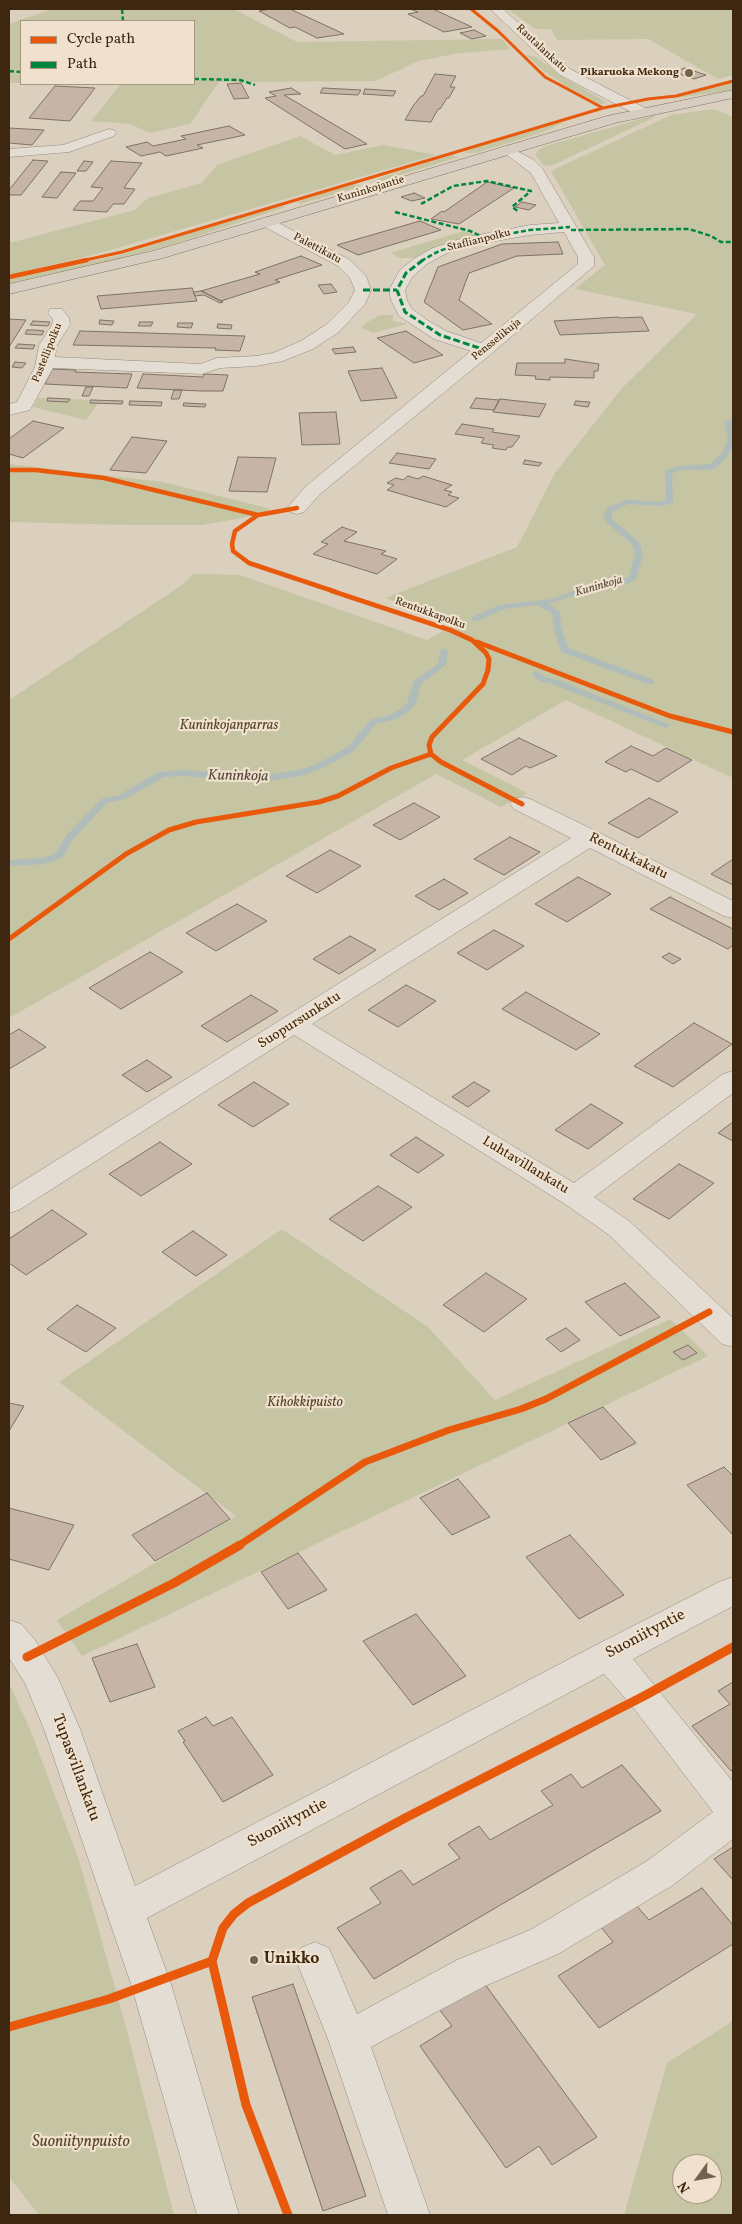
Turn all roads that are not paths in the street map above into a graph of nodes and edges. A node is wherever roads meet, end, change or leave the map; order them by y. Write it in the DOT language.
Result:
graph roads {
  1 [pos="496,9"];
  2 [pos="733,94"];
  3 [pos="642,112"];
  4 [pos="109,133"];
  5 [pos="507,150"];
  6 [pos="9,153"];
  7 [pos="267,222"];
  8 [pos="570,227"];
  9 [pos="9,289"];
  10 [pos="363,290"];
  11 [pos="397,290"];
  12 [pos="56,313"];
  13 [pos="484,350"];
  14 [pos="46,356"];
  15 [pos="9,410"];
  16 [pos="297,508"];
  17 [pos="522,804"];
  18 [pos="590,837"];
  19 [pos="733,911"];
  20 [pos="294,1024"];
  21 [pos="733,1080"];
  22 [pos="575,1197"];
  23 [pos="9,1203"];
  24 [pos="733,1336"];
  25 [pos="733,1590"];
  26 [pos="9,1634"];
  27 [pos="608,1655"];
  28 [pos="733,1810"];
  29 [pos="733,1818"];
  30 [pos="125,1910"];
  31 [pos="315,1960"];
  32 [pos="348,2039"];
  33 [pos="218,2215"];
  34 [pos="409,2215"];
  1 -- 3 [label="street, Rautalankatu"];
  2 -- 3 [label="main road, Kuninkojantie"];
  3 -- 5 [label="main road, Kuninkojantie"];
  4 -- 6 [label="street"];
  5 -- 7 [label="main road, Kuninkojantie"];
  5 -- 8 [label="street, Pensselikuja"];
  7 -- 9 [label="main road, Kuninkojantie"];
  7 -- 10 [label="street, Palettikatu"];
  8 -- 11 [label="street, Staflianpolku"];
  8 -- 13 [label="street, Pensselikuja"];
  10 -- 11 [label="street"];
  10 -- 14 [label="street"];
  11 -- 13 [label="street"];
  12 -- 14 [label="street, Pastellipolku"];
  13 -- 16 [label="street, Pensselikuja"];
  14 -- 15 [label="street, Pastellipolku"];
  17 -- 18 [label="street, Rentukkakatu"];
  18 -- 19 [label="street, Rentukkakatu"];
  18 -- 20 [label="street, Suopursunkatu"];
  20 -- 22 [label="street, Luhtavillankatu"];
  20 -- 23 [label="street, Suopursunkatu"];
  21 -- 22 [label="street"];
  22 -- 24 [label="street, Luhtavillankatu"];
  25 -- 27 [label="street, Suoniityntie"];
  26 -- 30 [label="street, Tupasvillankatu"];
  27 -- 28 [label="street"];
  27 -- 30 [label="street, Suoniityntie"];
  29 -- 32 [label="street"];
  30 -- 33 [label="street"];
  31 -- 32 [label="street"];
  32 -- 34 [label="street"];
}
